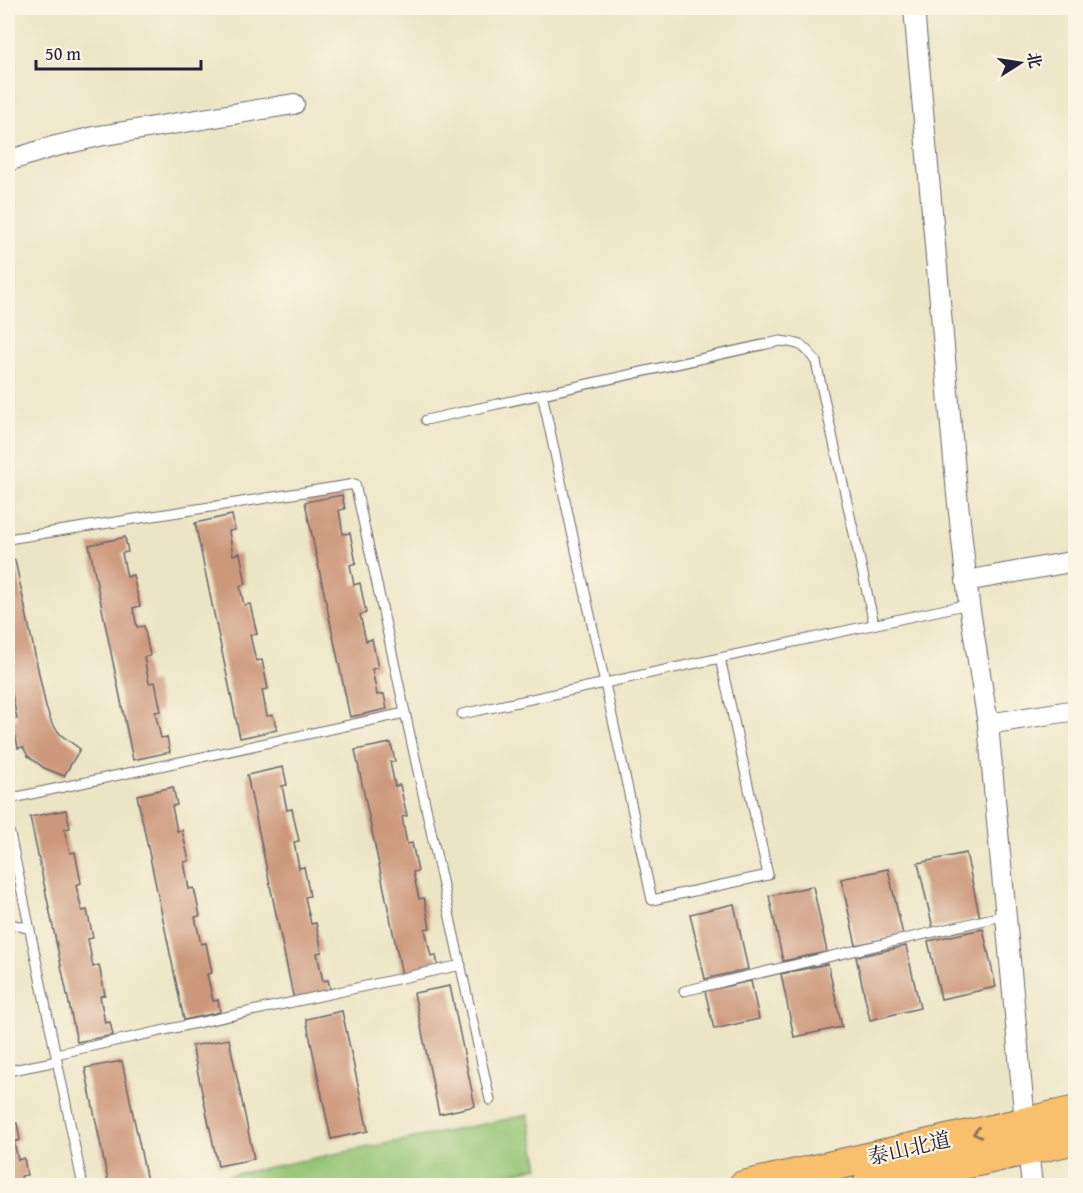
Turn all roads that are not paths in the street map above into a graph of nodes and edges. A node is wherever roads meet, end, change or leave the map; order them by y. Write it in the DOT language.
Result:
graph roads {
  1 [pos="914,8"];
  2 [pos="294,105"];
  3 [pos="8,161"];
  4 [pos="542,394"];
  5 [pos="426,420"];
  6 [pos="8,539"];
  7 [pos="1076,561"];
  8 [pos="966,581"];
  9 [pos="969,604"];
  10 [pos="874,624"];
  11 [pos="720,658"];
  12 [pos="605,683"];
  13 [pos="1076,710"];
  14 [pos="405,713"];
  15 [pos="462,714"];
  16 [pos="988,724"];
  17 [pos="8,799"];
  18 [pos="8,830"];
  19 [pos="1006,915"];
  20 [pos="8,923"];
  21 [pos="30,929"];
  22 [pos="461,965"];
  23 [pos="684,991"];
  24 [pos="56,1057"];
  25 [pos="8,1071"];
  26 [pos="490,1100"];
  27 [pos="1076,1111"];
  28 [pos="1027,1136"];
  29 [pos="1076,1139"];
  30 [pos="83,1185"];
  31 [pos="743,1185"];
  32 [pos="867,1185"];
  33 [pos="1032,1185"];
  1 -- 8 [label="street"];
  2 -- 3 [label="street"];
  4 -- 5 [label="lane"];
  4 -- 10 [label="lane"];
  4 -- 12 [label="lane"];
  6 -- 14 [label="lane"];
  7 -- 8 [label="street"];
  8 -- 9 [label="street"];
  9 -- 10 [label="lane"];
  9 -- 16 [label="street"];
  10 -- 11 [label="lane"];
  11 -- 12 [label="lane"];
  11 -- 12 [label="lane"];
  12 -- 15 [label="lane"];
  13 -- 16 [label="street"];
  14 -- 17 [label="lane"];
  14 -- 22 [label="lane"];
  16 -- 19 [label="street"];
  18 -- 21 [label="lane"];
  19 -- 23 [label="lane"];
  19 -- 28 [label="street"];
  20 -- 21 [label="lane"];
  21 -- 24 [label="lane"];
  22 -- 24 [label="lane"];
  22 -- 26 [label="lane"];
  24 -- 25 [label="lane"];
  24 -- 30 [label="lane"];
  27 -- 28 [label="main road, 泰山北道"];
  28 -- 29 [label="main road, 泰山北道"];
  28 -- 31 [label="main road, 泰山北道, one-way"];
  28 -- 32 [label="main road, 泰山北道"];
  28 -- 33 [label="street"];
}
